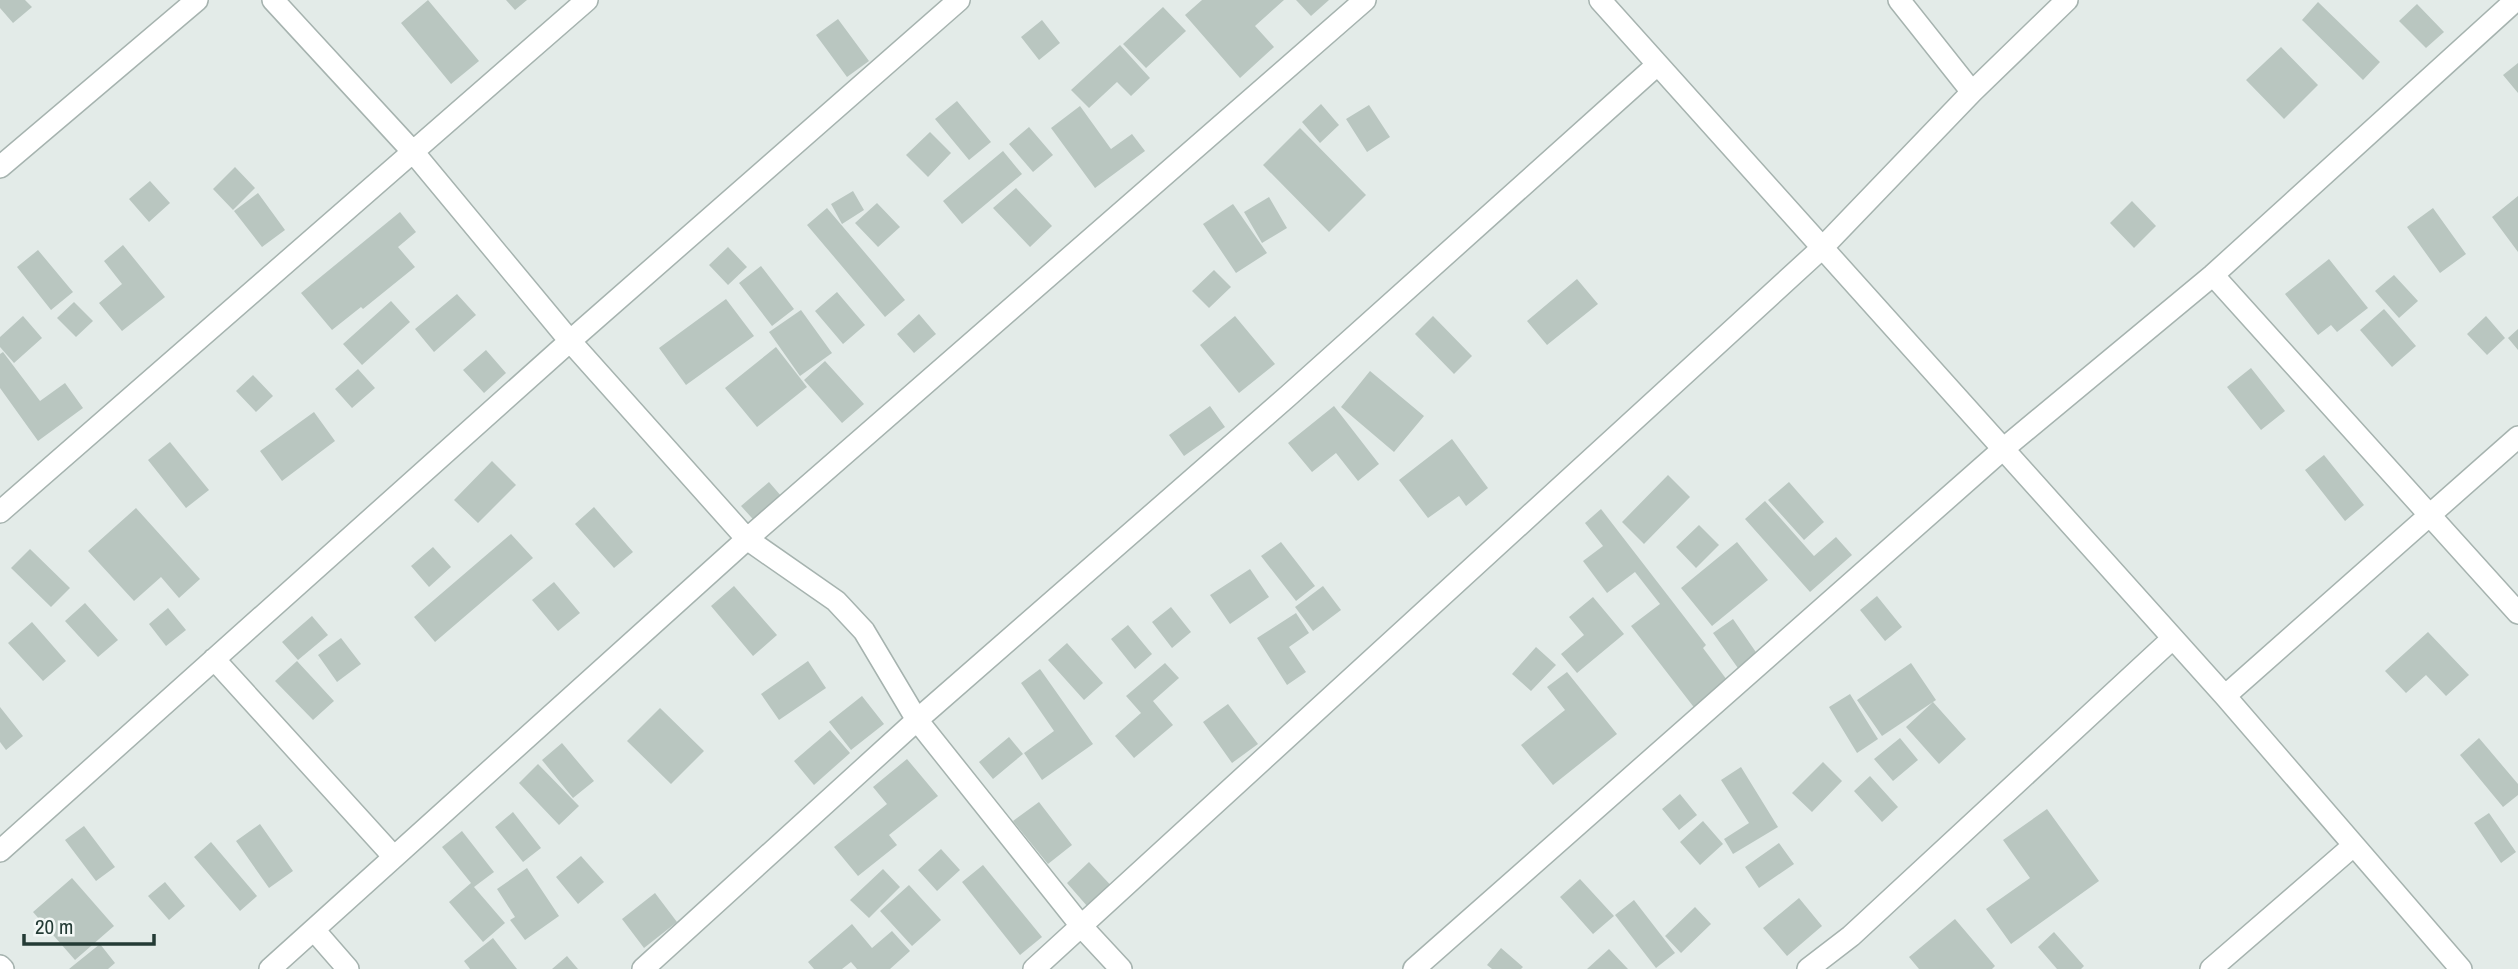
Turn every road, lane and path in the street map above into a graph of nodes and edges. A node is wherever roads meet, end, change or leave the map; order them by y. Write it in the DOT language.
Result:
graph roads {
  1 [pos="197,0"];
  2 [pos="273,0"];
  3 [pos="587,0"];
  4 [pos="960,0"];
  5 [pos="1364,0"];
  6 [pos="1600,0"];
  7 [pos="1899,0"];
  8 [pos="2067,0"];
  9 [pos="2516,0"];
  10 [pos="1657,65"];
  11 [pos="1972,92"];
  12 [pos="414,153"];
  13 [pos="0,167"];
  14 [pos="1822,248"];
  15 [pos="2213,275"];
  16 [pos="570,341"];
  17 [pos="2518,436"];
  18 [pos="2002,450"];
  19 [pos="0,512"];
  20 [pos="2431,515"];
  21 [pos="747,539"];
  22 [pos="2518,613"];
  23 [pos="2172,639"];
  24 [pos="214,659"];
  25 [pos="2225,696"];
  26 [pos="916,720"];
  27 [pos="2353,846"];
  28 [pos="0,851"];
  29 [pos="394,857"];
  30 [pos="1082,926"];
  31 [pos="314,930"];
  32 [pos="270,969"];
  33 [pos="348,969"];
  34 [pos="643,969"];
  35 [pos="1034,969"];
  36 [pos="1121,969"];
  37 [pos="1414,969"];
  38 [pos="1808,969"];
  39 [pos="2211,969"];
  40 [pos="2461,969"];
  1 -- 13 [label="street"];
  2 -- 12 [label="street"];
  3 -- 12 [label="street"];
  4 -- 16 [label="street"];
  5 -- 21 [label="street"];
  6 -- 10 [label="street"];
  7 -- 11 [label="street"];
  8 -- 11 [label="street"];
  9 -- 15 [label="street"];
  10 -- 14 [label="street"];
  10 -- 26 [label="street"];
  11 -- 14 [label="street"];
  12 -- 16 [label="street"];
  12 -- 19 [label="street"];
  14 -- 18 [label="street"];
  14 -- 30 [label="street"];
  15 -- 18 [label="street"];
  15 -- 20 [label="street"];
  16 -- 21 [label="street"];
  16 -- 24 [label="street"];
  17 -- 20 [label="street"];
  18 -- 23 [label="street"];
  18 -- 37 [label="street"];
  20 -- 22 [label="street"];
  20 -- 25 [label="street"];
  21 -- 26 [label="street"];
  21 -- 29 [label="street"];
  23 -- 25 [label="street"];
  23 -- 38 [label="street"];
  24 -- 28 [label="street"];
  24 -- 29 [label="street"];
  25 -- 27 [label="street"];
  26 -- 30 [label="street"];
  26 -- 34 [label="street"];
  27 -- 39 [label="street"];
  27 -- 40 [label="street"];
  29 -- 31 [label="street"];
  30 -- 35 [label="street"];
  30 -- 36 [label="street"];
  31 -- 32 [label="street"];
  31 -- 33 [label="street"];
}
